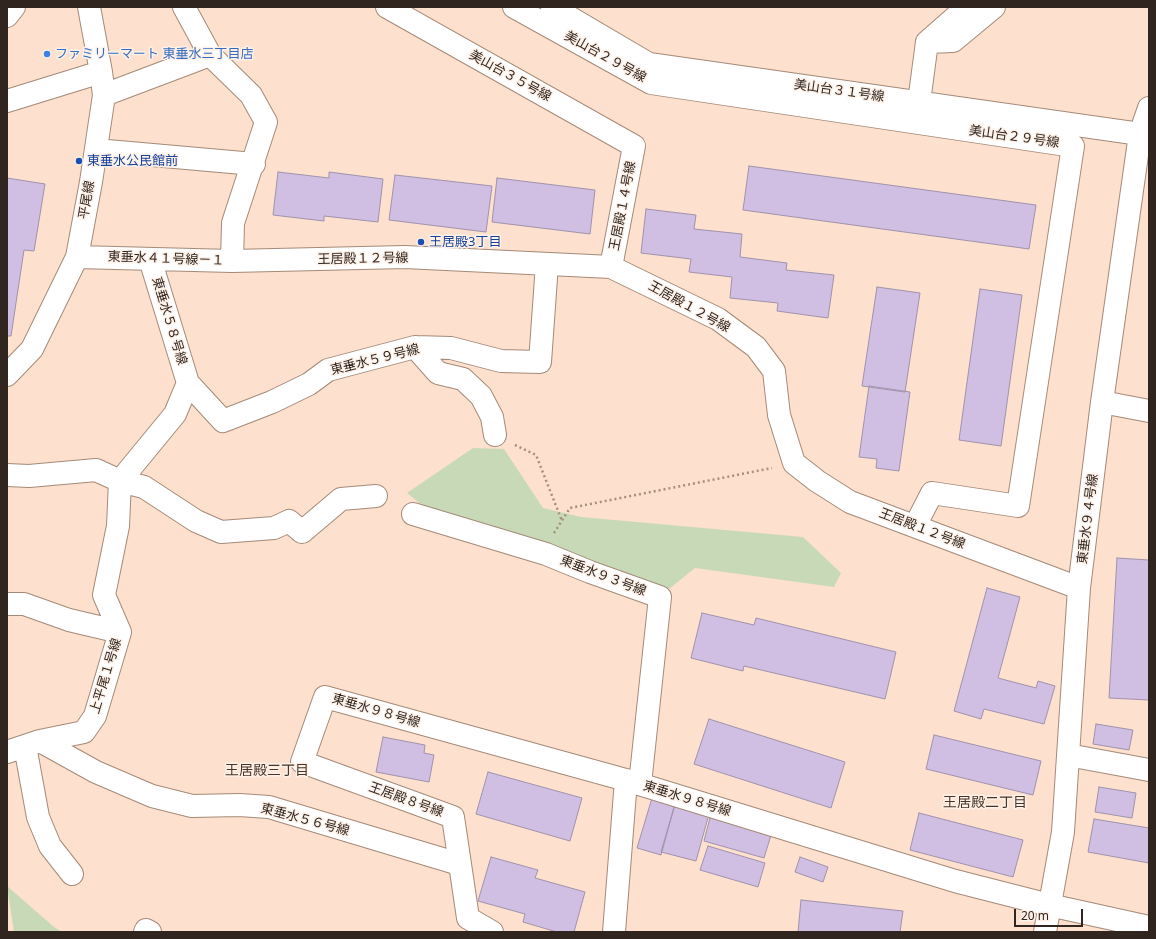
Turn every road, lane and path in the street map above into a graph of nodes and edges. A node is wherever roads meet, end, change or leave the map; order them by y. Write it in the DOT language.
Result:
graph roads {
  1 [pos="14,7"];
  2 [pos="89,7"];
  3 [pos="184,7"];
  4 [pos="387,7"];
  5 [pos="514,7"];
  6 [pos="552,7"];
  7 [pos="968,7"];
  8 [pos="994,7"];
  9 [pos="7,16"];
  10 [pos="927,42"];
  11 [pos="210,55"];
  12 [pos="101,72"];
  13 [pos="104,95"];
  14 [pos="7,101"];
  15 [pos="919,102"];
  16 [pos="1149,108"];
  17 [pos="1140,134"];
  18 [pos="634,146"];
  19 [pos="96,150"];
  20 [pos="254,164"];
  21 [pos="77,257"];
  22 [pos="150,259"];
  23 [pos="232,261"];
  24 [pos="547,264"];
  25 [pos="611,267"];
  26 [pos="415,347"];
  27 [pos="7,375"];
  28 [pos="188,383"];
  29 [pos="1102,402"];
  30 [pos="1149,411"];
  31 [pos="495,435"];
  32 [pos="794,463"];
  33 [pos="7,475"];
  34 [pos="120,481"];
  35 [pos="376,496"];
  36 [pos="413,514"];
  37 [pos="562,521"];
  38 [pos="915,526"];
  39 [pos="546,554"];
  40 [pos="1079,588"];
  41 [pos="7,604"];
  42 [pos="120,632"];
  43 [pos="325,697"];
  44 [pos="24,746"];
  45 [pos="1068,755"];
  46 [pos="1149,770"];
  47 [pos="633,782"];
  48 [pos="460,864"];
  49 [pos="72,874"];
  50 [pos="1049,905"];
  51 [pos="1149,927"];
  52 [pos="492,932"];
  53 [pos="614,932"];
  54 [pos="1045,932"];
  1 -- 9 [label="street"];
  2 -- 12 [label="street, 平尾線"];
  3 -- 11 [label="street, 東垂水４１号線－１"];
  4 -- 18 [label="street, 美山台３５号線"];
  5 -- 38 [label="street, 美山台２９号線"];
  6 -- 15 [label="street, 美山台３１号線"];
  7 -- 10 [label="street"];
  8 -- 10 [label="street"];
  10 -- 15 [label="street"];
  11 -- 13 [label="street"];
  11 -- 20 [label="street, 東垂水４１号線－１"];
  12 -- 13 [label="street, 平尾線"];
  12 -- 14 [label="street"];
  13 -- 19 [label="street, 平尾線"];
  15 -- 17 [label="street, 美山台３１号線"];
  16 -- 17 [label="street, 東垂水９４号線"];
  17 -- 29 [label="street, 東垂水９４号線"];
  18 -- 25 [label="street, 王居殿１４号線"];
  19 -- 20 [label="street"];
  19 -- 21 [label="street, 平尾線"];
  20 -- 23 [label="street, 東垂水４１号線－１"];
  21 -- 22 [label="street, 東垂水４１号線－１"];
  21 -- 27 [label="street, 平尾線"];
  22 -- 23 [label="street, 東垂水４１号線－１"];
  22 -- 28 [label="street, 東垂水５８号線"];
  23 -- 24 [label="street, 王居殿１２号線"];
  24 -- 25 [label="street, 王居殿１２号線"];
  24 -- 26 [label="street, 東垂水５９号線"];
  25 -- 32 [label="street, 王居殿１２号線"];
  26 -- 28 [label="street, 東垂水５９号線"];
  26 -- 31 [label="street"];
  28 -- 34 [label="street"];
  29 -- 30 [label="street"];
  29 -- 40 [label="street, 東垂水９４号線"];
  31 -- 37 [label="path"];
  32 -- 37 [label="path"];
  32 -- 38 [label="street, 王居殿１２号線"];
  33 -- 34 [label="street"];
  34 -- 35 [label="street"];
  34 -- 42 [label="street, 上平尾１号線"];
  36 -- 39 [label="street, 東垂水９３号線"];
  37 -- 39 [label="path"];
  38 -- 40 [label="street, 王居殿１２号線"];
  39 -- 47 [label="street, 東垂水９３号線"];
  40 -- 45 [label="street, 東垂水９４号線"];
  41 -- 42 [label="street"];
  42 -- 44 [label="street, 上平尾１号線"];
  43 -- 47 [label="street, 東垂水９８号線"];
  43 -- 48 [label="street, 王居殿８号線"];
  44 -- 48 [label="street, 東垂水５６号線"];
  44 -- 49 [label="street"];
  45 -- 46 [label="street"];
  45 -- 50 [label="street, 東垂水９４号線"];
  47 -- 50 [label="street, 東垂水９８号線"];
  47 -- 53 [label="street, 東垂水９３号線"];
  48 -- 52 [label="street, 王居殿８号線"];
  50 -- 51 [label="street, 東垂水９８号線"];
  50 -- 54 [label="street, 東垂水９４号線"];
}
